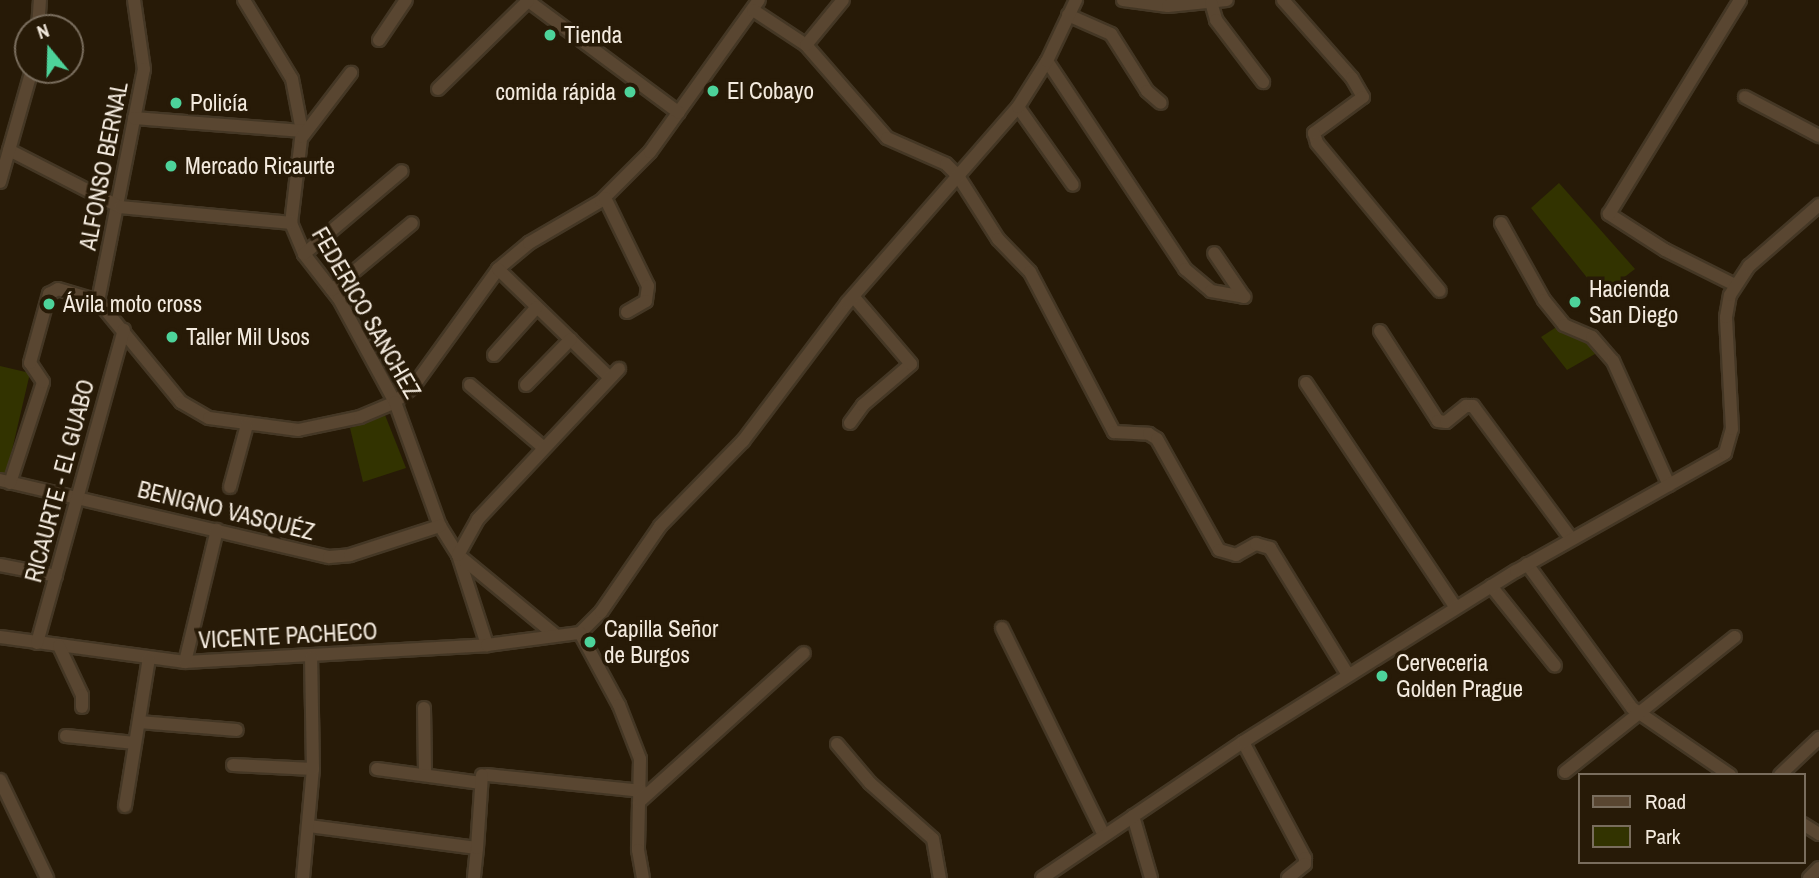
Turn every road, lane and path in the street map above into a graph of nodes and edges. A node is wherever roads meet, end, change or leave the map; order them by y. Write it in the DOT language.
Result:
graph roads {
  1 [pos="134,0"];
  2 [pos="244,0"];
  3 [pos="407,0"];
  4 [pos="527,0"];
  5 [pos="843,0"];
  6 [pos="1076,0"];
  7 [pos="1124,0"];
  8 [pos="1227,0"];
  9 [pos="1283,0"];
  10 [pos="1740,0"];
  11 [pos="1211,2"];
  12 [pos="756,5"];
  13 [pos="1068,15"];
  14 [pos="379,40"];
  15 [pos="806,45"];
  16 [pos="1047,61"];
  17 [pos="351,73"];
  18 [pos="1263,82"];
  19 [pos="28,84"];
  20 [pos="438,89"];
  21 [pos="1745,97"];
  22 [pos="1161,103"];
  23 [pos="1018,107"];
  24 [pos="680,113"];
  25 [pos="134,118"];
  26 [pos="302,134"];
  27 [pos="1819,136"];
  28 [pos="9,150"];
  29 [pos="402,171"];
  30 [pos="958,176"];
  31 [pos="0,182"];
  32 [pos="1073,185"];
  33 [pos="605,198"];
  34 [pos="1819,205"];
  35 [pos="120,207"];
  36 [pos="291,223"];
  37 [pos="412,223"];
  38 [pos="1501,223"];
  39 [pos="1214,253"];
  40 [pos="304,254"];
  41 [pos="498,268"];
  42 [pos="1735,285"];
  43 [pos="332,290"];
  44 [pos="1440,291"];
  45 [pos="853,296"];
  46 [pos="99,301"];
  47 [pos="537,307"];
  48 [pos="626,312"];
  49 [pos="124,330"];
  50 [pos="1380,331"];
  51 [pos="571,339"];
  52 [pos="494,355"];
  53 [pos="1306,383"];
  54 [pos="470,385"];
  55 [pos="526,385"];
  56 [pos="395,402"];
  57 [pos="850,423"];
  58 [pos="247,425"];
  59 [pos="544,448"];
  60 [pos="5,481"];
  61 [pos="1669,485"];
  62 [pos="230,487"];
  63 [pos="78,497"];
  64 [pos="440,526"];
  65 [pos="218,530"];
  66 [pos="1570,537"];
  67 [pos="458,555"];
  68 [pos="1527,564"];
  69 [pos="0,565"];
  70 [pos="56,576"];
  71 [pos="1491,586"];
  72 [pos="1456,608"];
  73 [pos="1002,628"];
  74 [pos="580,633"];
  75 [pos="554,634"];
  76 [pos="0,637"];
  77 [pos="1735,637"];
  78 [pos="37,643"];
  79 [pos="487,645"];
  80 [pos="59,646"];
  81 [pos="804,653"];
  82 [pos="311,657"];
  83 [pos="149,658"];
  84 [pos="185,662"];
  85 [pos="1555,666"];
  86 [pos="1349,675"];
  87 [pos="82,707"];
  88 [pos="424,708"];
  89 [pos="1637,711"];
  90 [pos="139,722"];
  91 [pos="237,730"];
  92 [pos="66,736"];
  93 [pos="1819,738"];
  94 [pos="1243,742"];
  95 [pos="135,743"];
  96 [pos="837,744"];
  97 [pos="233,765"];
  98 [pos="313,769"];
  99 [pos="377,769"];
  100 [pos="1565,772"];
  101 [pos="1727,773"];
  102 [pos="1782,773"];
  103 [pos="425,774"];
  104 [pos="483,776"];
  105 [pos="0,780"];
  106 [pos="640,797"];
  107 [pos="125,806"];
  108 [pos="1133,816"];
  109 [pos="309,826"];
  110 [pos="1104,835"];
  111 [pos="477,848"];
  112 [pos="1819,868"];
  113 [pos="47,878"];
  114 [pos="303,878"];
  115 [pos="474,878"];
  116 [pos="643,878"];
  117 [pos="940,878"];
  118 [pos="1042,878"];
  119 [pos="1152,878"];
  120 [pos="1288,878"];
  121 [pos="1809,878"];
  1 -- 25 [label="street, ALFONSO BERNAL"];
  2 -- 26 [label="street, FEDERICO SANCHEZ"];
  3 -- 14 [label="street"];
  4 -- 20 [label="street"];
  4 -- 24 [label="street"];
  5 -- 15 [label="street"];
  6 -- 13 [label="street"];
  7 -- 11 [label="street"];
  8 -- 11 [label="street"];
  9 -- 44 [label="street"];
  10 -- 42 [label="street"];
  11 -- 18 [label="street"];
  12 -- 15 [label="street"];
  12 -- 24 [label="street"];
  13 -- 16 [label="street"];
  13 -- 22 [label="street"];
  15 -- 30 [label="street"];
  16 -- 23 [label="street"];
  16 -- 39 [label="street"];
  17 -- 26 [label="street"];
  19 -- 28 [label="street"];
  21 -- 27 [label="street"];
  23 -- 30 [label="street"];
  23 -- 32 [label="street"];
  24 -- 33 [label="street"];
  25 -- 26 [label="street"];
  25 -- 35 [label="street, ALFONSO BERNAL"];
  26 -- 36 [label="street, FEDERICO SANCHEZ"];
  28 -- 31 [label="street"];
  28 -- 35 [label="street"];
  29 -- 40 [label="street"];
  30 -- 45 [label="street"];
  30 -- 86 [label="street"];
  33 -- 41 [label="street"];
  33 -- 48 [label="street"];
  34 -- 42 [label="street"];
  35 -- 36 [label="street"];
  35 -- 46 [label="street, ALFONSO BERNAL"];
  36 -- 40 [label="street, FEDERICO SANCHEZ"];
  37 -- 43 [label="street"];
  38 -- 61 [label="street"];
  40 -- 43 [label="street, FEDERICO SANCHEZ"];
  41 -- 47 [label="street"];
  41 -- 56 [label="street"];
  42 -- 61 [label="street"];
  43 -- 56 [label="street, FEDERICO SANCHEZ"];
  45 -- 57 [label="street"];
  45 -- 74 [label="street"];
  46 -- 49 [label="street"];
  46 -- 60 [label="street"];
  47 -- 51 [label="street"];
  47 -- 52 [label="street"];
  49 -- 58 [label="street"];
  49 -- 63 [label="street, RICAURTE - EL GUABO"];
  50 -- 66 [label="street"];
  51 -- 55 [label="street"];
  51 -- 59 [label="street"];
  53 -- 72 [label="street"];
  54 -- 59 [label="street"];
  56 -- 58 [label="street"];
  56 -- 64 [label="street, FEDERICO SANCHEZ"];
  58 -- 62 [label="street"];
  59 -- 67 [label="street"];
  60 -- 63 [label="street, BENIGNO VASQUÉZ"];
  61 -- 66 [label="street"];
  63 -- 65 [label="street, BENIGNO VASQUÉZ"];
  63 -- 70 [label="street, RICAURTE - EL GUABO"];
  64 -- 65 [label="street, BENIGNO VASQUÉZ"];
  64 -- 67 [label="street, FEDERICO SANCHEZ"];
  65 -- 84 [label="street"];
  66 -- 68 [label="street"];
  67 -- 75 [label="street"];
  67 -- 79 [label="street, FEDERICO SANCHEZ"];
  68 -- 71 [label="street"];
  68 -- 89 [label="street"];
  69 -- 70 [label="street"];
  70 -- 78 [label="street, RICAURTE - EL GUABO"];
  71 -- 72 [label="street"];
  71 -- 85 [label="street"];
  72 -- 86 [label="street"];
  73 -- 110 [label="street"];
  74 -- 75 [label="street, VICENTE PACHECO"];
  74 -- 106 [label="street"];
  75 -- 79 [label="street, VICENTE PACHECO"];
  76 -- 78 [label="street, VICENTE PACHECO"];
  77 -- 89 [label="street"];
  78 -- 80 [label="street, VICENTE PACHECO"];
  79 -- 82 [label="street, VICENTE PACHECO"];
  80 -- 83 [label="street, VICENTE PACHECO"];
  80 -- 87 [label="street"];
  81 -- 106 [label="street"];
  82 -- 84 [label="street, VICENTE PACHECO"];
  82 -- 98 [label="street"];
  83 -- 84 [label="street, VICENTE PACHECO"];
  83 -- 90 [label="street"];
  86 -- 94 [label="street"];
  88 -- 103 [label="street"];
  89 -- 100 [label="street"];
  89 -- 101 [label="street"];
  90 -- 91 [label="street"];
  90 -- 95 [label="street"];
  92 -- 95 [label="street"];
  93 -- 102 [label="street"];
  94 -- 108 [label="street"];
  94 -- 120 [label="street"];
  95 -- 107 [label="street"];
  96 -- 117 [label="street"];
  97 -- 98 [label="street"];
  98 -- 109 [label="street"];
  99 -- 103 [label="street"];
  103 -- 104 [label="street"];
  104 -- 106 [label="street"];
  104 -- 111 [label="street"];
  105 -- 113 [label="street"];
  106 -- 116 [label="street"];
  108 -- 110 [label="street"];
  108 -- 119 [label="street"];
  109 -- 111 [label="street"];
  109 -- 114 [label="street"];
  110 -- 118 [label="street"];
  111 -- 115 [label="street"];
  112 -- 121 [label="street"];
}
